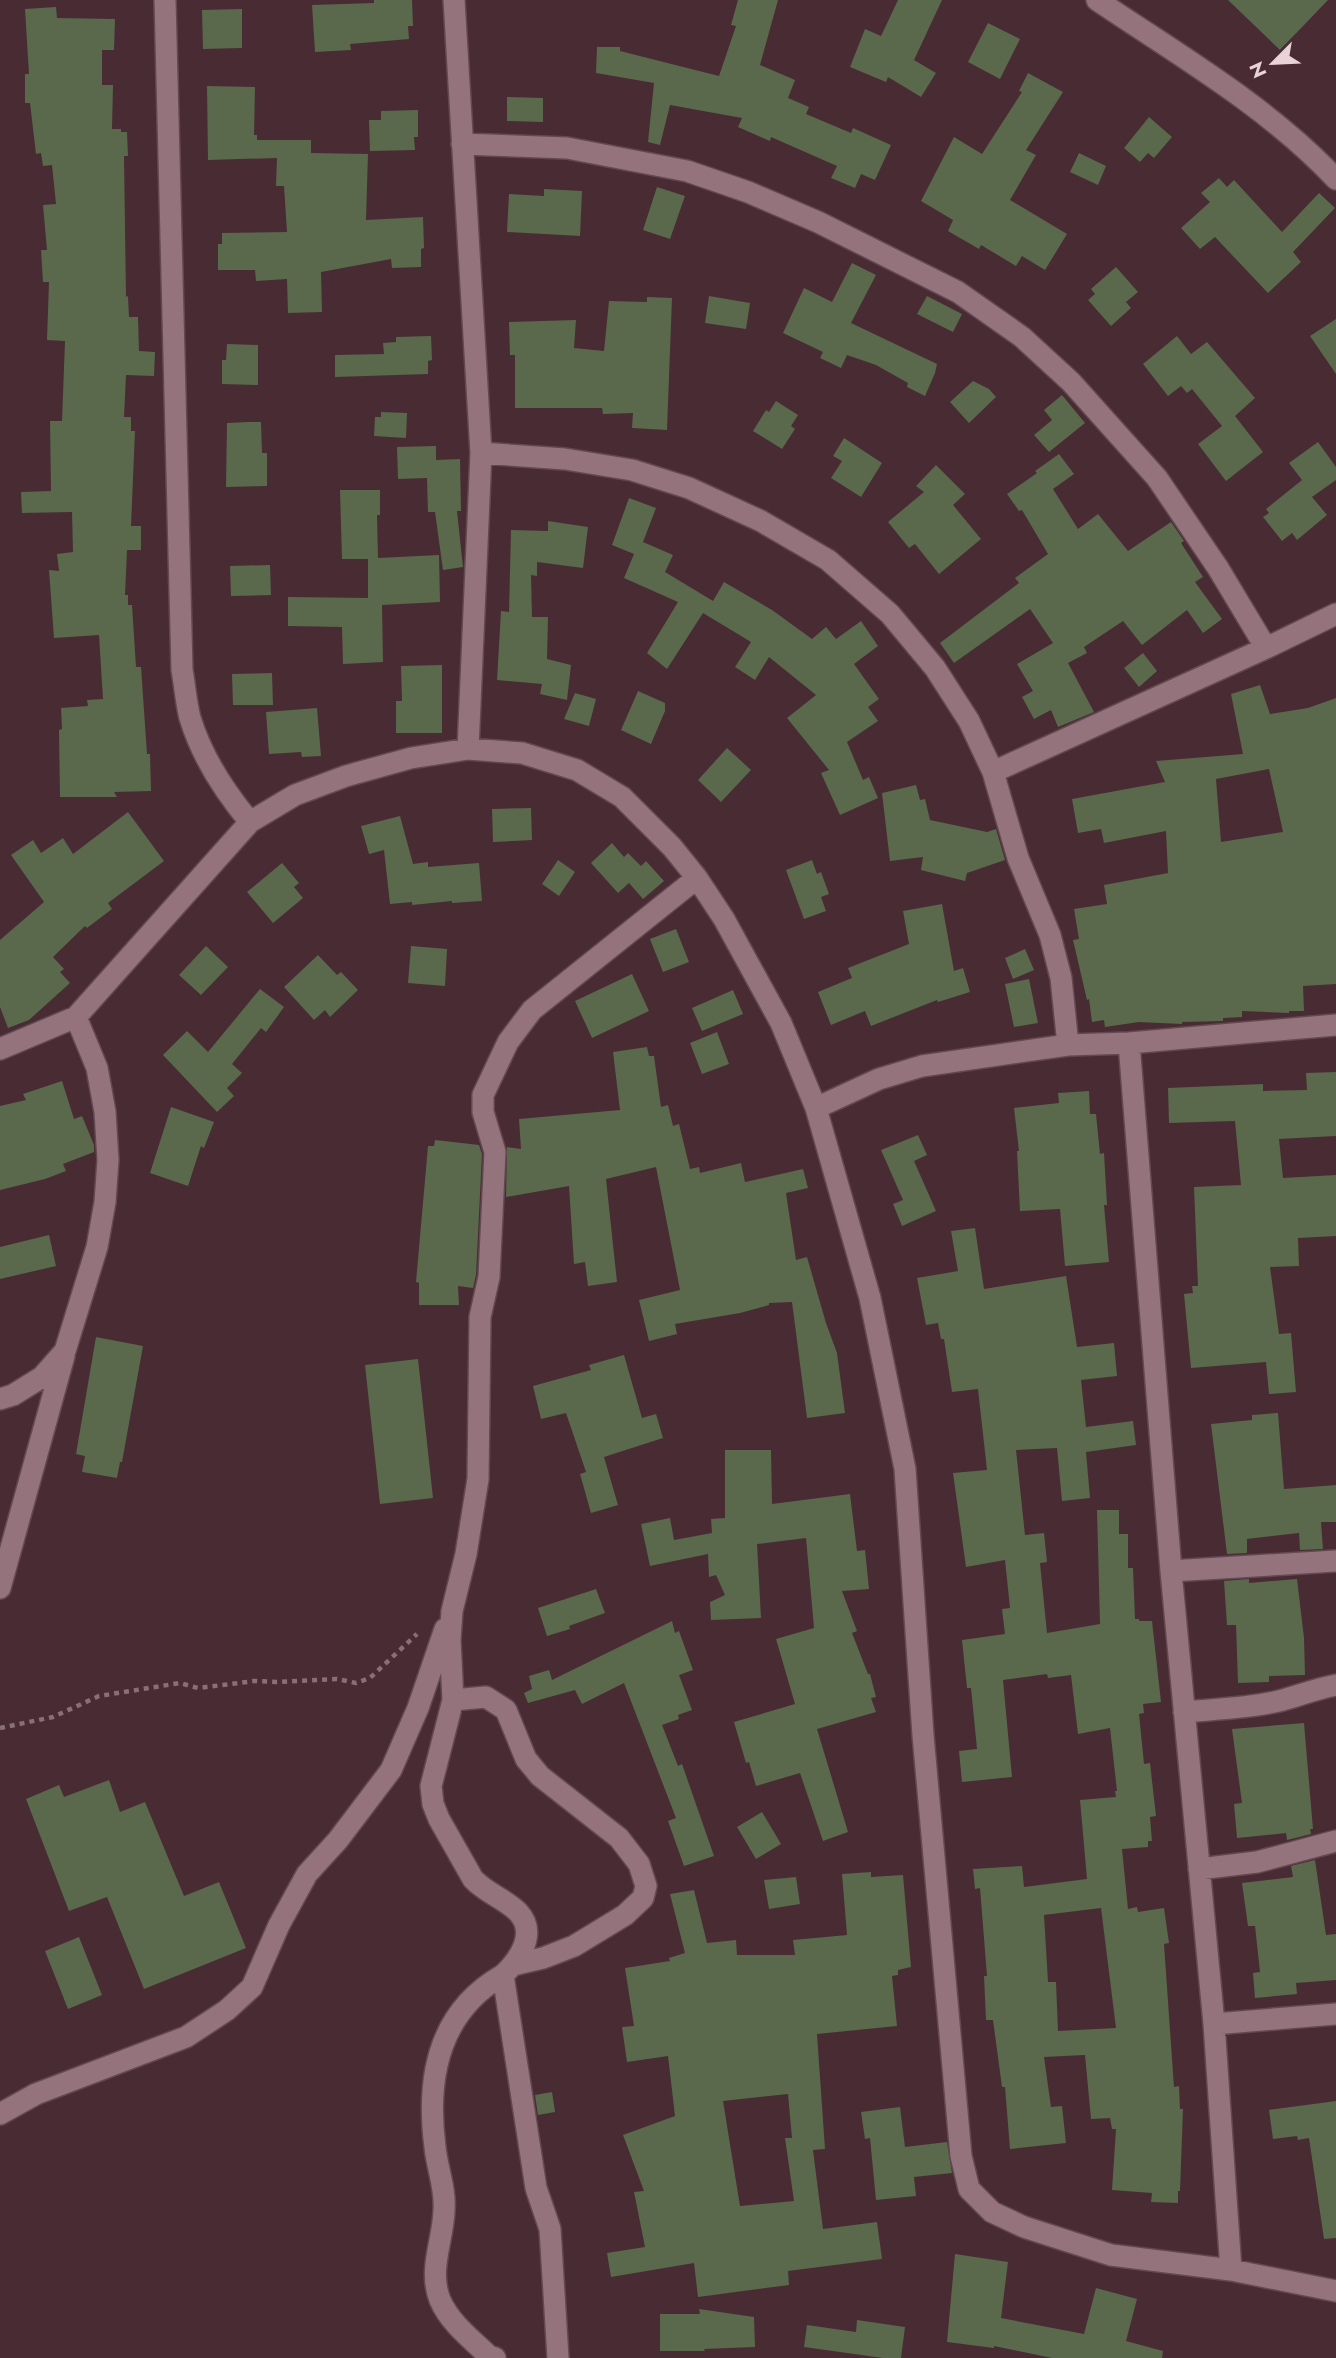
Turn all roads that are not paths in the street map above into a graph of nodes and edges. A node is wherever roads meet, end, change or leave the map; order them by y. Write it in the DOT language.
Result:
graph roads {
  1 [pos="165,0"];
  2 [pos="454,0"];
  3 [pos="1097,0"];
  4 [pos="462,144"];
  5 [pos="1336,179"];
  6 [pos="481,453"];
  7 [pos="1336,614"];
  8 [pos="1266,648"];
  9 [pos="468,749"];
  10 [pos="993,772"];
  11 [pos="250,822"];
  12 [pos="697,878"];
  13 [pos="76,1017"];
  14 [pos="1336,1025"];
  15 [pos="1129,1043"];
  16 [pos="1068,1045"];
  17 [pos="0,1049"];
  18 [pos="816,1108"];
  19 [pos="65,1351"];
  20 [pos="0,1399"];
  21 [pos="1336,1561"];
  22 [pos="1171,1571"];
  23 [pos="0,1588"];
  24 [pos="452,1611"];
  25 [pos="1336,1685"];
  26 [pos="453,1700"];
  27 [pos="1184,1712"];
  28 [pos="1336,1842"];
  29 [pos="1199,1869"];
  30 [pos="508,1970"];
  31 [pos="1336,2014"];
  32 [pos="1214,2025"];
  33 [pos="0,2114"];
  34 [pos="1231,2270"];
  35 [pos="1336,2291"];
  36 [pos="495,2358"];
  37 [pos="558,2358"];
  1 -- 11 [label="street"];
  2 -- 4 [label="street"];
  3 -- 5 [label="street"];
  4 -- 6 [label="street"];
  4 -- 8 [label="street"];
  6 -- 9 [label="street"];
  6 -- 10 [label="street"];
  7 -- 8 [label="street"];
  8 -- 10 [label="street"];
  9 -- 11 [label="street"];
  9 -- 12 [label="street"];
  10 -- 16 [label="street"];
  11 -- 13 [label="street"];
  12 -- 18 [label="street"];
  12 -- 24 [label="street"];
  13 -- 17 [label="street"];
  13 -- 19 [label="street"];
  14 -- 15 [label="street"];
  15 -- 16 [label="street"];
  15 -- 22 [label="street"];
  16 -- 18 [label="street"];
  18 -- 34 [label="street"];
  19 -- 20 [label="street"];
  19 -- 23 [label="street"];
  21 -- 22 [label="street"];
  22 -- 27 [label="street"];
  24 -- 26 [label="street"];
  24 -- 33 [label="street"];
  25 -- 27 [label="street"];
  26 -- 30 [label="street"];
  26 -- 30 [label="street"];
  27 -- 29 [label="street"];
  28 -- 29 [label="street"];
  29 -- 32 [label="street"];
  30 -- 36 [label="street"];
  30 -- 37 [label="street"];
  31 -- 32 [label="street"];
  32 -- 34 [label="street"];
  34 -- 35 [label="street"];
}
